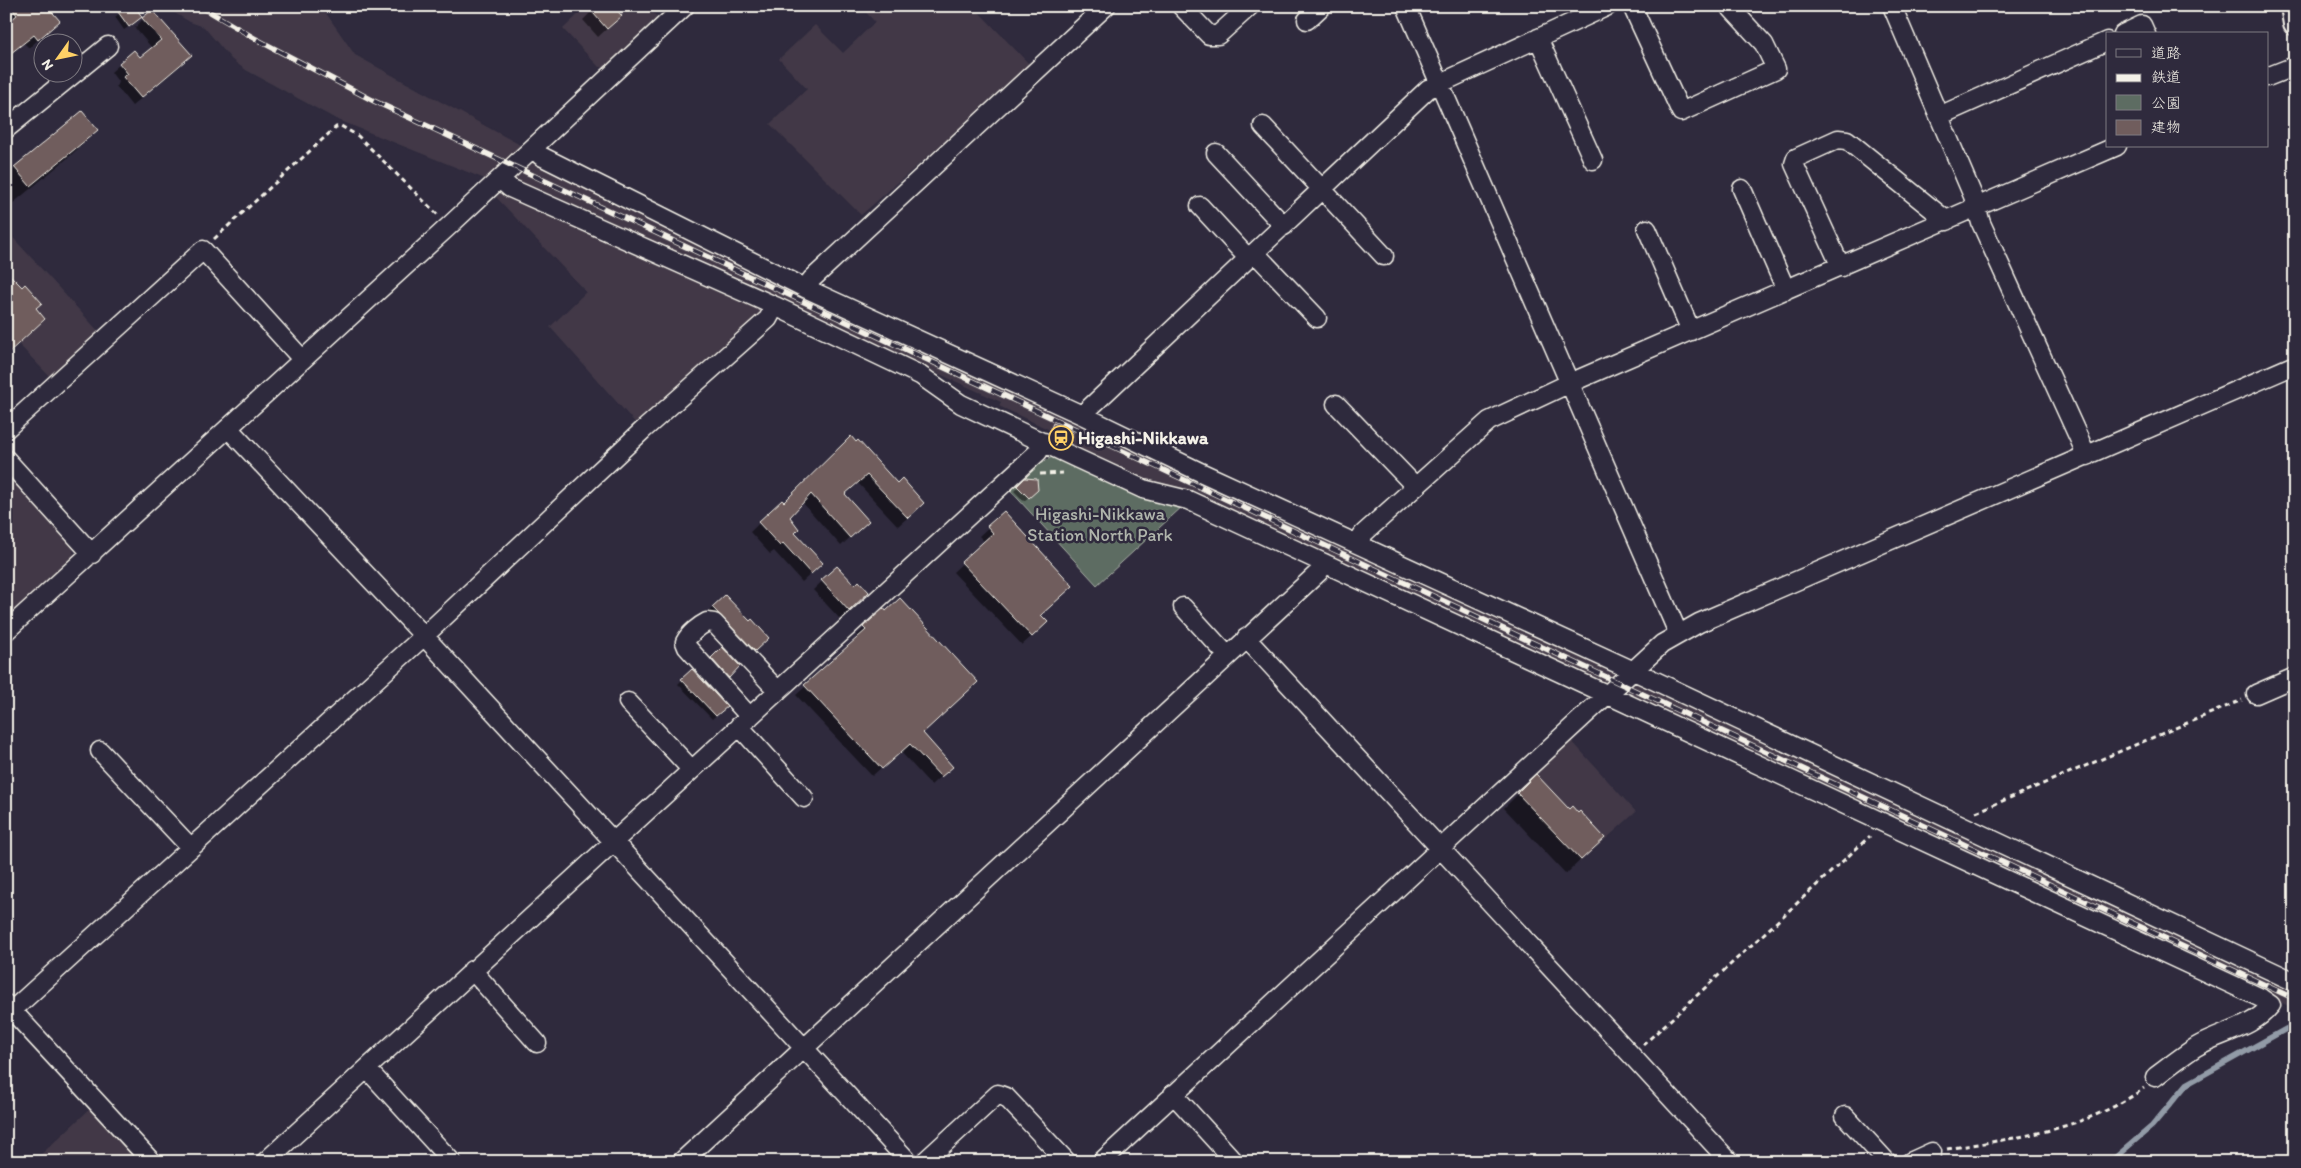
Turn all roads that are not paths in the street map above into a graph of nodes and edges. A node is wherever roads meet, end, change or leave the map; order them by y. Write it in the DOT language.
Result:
graph roads {
  1 [pos="685,6"];
  2 [pos="1106,6"];
  3 [pos="1181,6"];
  4 [pos="1250,6"];
  5 [pos="1322,6"];
  6 [pos="1406,6"];
  7 [pos="1608,6"];
  8 [pos="1632,6"];
  9 [pos="1729,6"];
  10 [pos="1892,6"];
  11 [pos="2292,6"];
  12 [pos="1307,20"];
  13 [pos="2295,24"];
  14 [pos="2127,32"];
  15 [pos="2145,32"];
  16 [pos="1538,38"];
  17 [pos="2106,41"];
  18 [pos="108,46"];
  19 [pos="2295,66"];
  20 [pos="2268,77"];
  21 [pos="1439,83"];
  22 [pos="1939,116"];
  23 [pos="1263,126"];
  24 [pos="6,129"];
  25 [pos="533,148"];
  26 [pos="2112,148"];
  27 [pos="1216,153"];
  28 [pos="1593,160"];
  29 [pos="500,179"];
  30 [pos="1323,189"];
  31 [pos="1742,189"];
  32 [pos="1200,206"];
  33 [pos="1978,207"];
  34 [pos="1947,221"];
  35 [pos="1284,226"];
  36 [pos="1647,229"];
  37 [pos="1252,256"];
  38 [pos="1384,256"];
  39 [pos="1841,266"];
  40 [pos="806,288"];
  41 [pos="1786,290"];
  42 [pos="775,306"];
  43 [pos="1317,318"];
  44 [pos="1691,331"];
  45 [pos="302,359"];
  46 [pos="2295,365"];
  47 [pos="1570,383"];
  48 [pos="1336,404"];
  49 [pos="1082,415"];
  50 [pos="228,428"];
  51 [pos="6,429"];
  52 [pos="1044,442"];
  53 [pos="2087,456"];
  54 [pos="6,459"];
  55 [pos="1415,486"];
  56 [pos="1357,543"];
  57 [pos="92,554"];
  58 [pos="1324,563"];
  59 [pos="1183,607"];
  60 [pos="6,631"];
  61 [pos="1678,633"];
  62 [pos="424,636"];
  63 [pos="1246,638"];
  64 [pos="1227,655"];
  65 [pos="1632,670"];
  66 [pos="2295,677"];
  67 [pos="778,691"];
  68 [pos="2256,694"];
  69 [pos="1607,695"];
  70 [pos="628,702"];
  71 [pos="744,721"];
  72 [pos="100,751"];
  73 [pos="691,769"];
  74 [pos="804,798"];
  75 [pos="613,841"];
  76 [pos="191,848"];
  77 [pos="1440,848"];
  78 [pos="472,970"];
  79 [pos="2295,982"];
  80 [pos="8,1010"];
  81 [pos="537,1042"];
  82 [pos="805,1048"];
  83 [pos="367,1069"];
  84 [pos="2155,1077"];
  85 [pos="1173,1094"];
  86 [pos="1845,1116"];
  87 [pos="1932,1152"];
  88 [pos="152,1162"];
  89 [pos="265,1162"];
  90 [pos="452,1162"];
  91 [pos="681,1162"];
  92 [pos="909,1162"];
  93 [pos="924,1162"];
  94 [pos="1067,1162"];
  95 [pos="1101,1162"];
  96 [pos="1235,1162"];
  97 [pos="1730,1162"];
  98 [pos="1887,1162"];
  99 [pos="1910,1162"];
  1 -- 25 [label="street"];
  2 -- 40 [label="street"];
  3 -- 4 [label="street"];
  5 -- 12 [label="street"];
  6 -- 21 [label="street"];
  7 -- 16 [label="street"];
  8 -- 9 [label="street"];
  10 -- 22 [label="street"];
  11 -- 13 [label="main road"];
  14 -- 15 [label="street"];
  16 -- 21 [label="street"];
  16 -- 28 [label="street"];
  17 -- 22 [label="street"];
  18 -- 24 [label="street"];
  19 -- 20 [label="street"];
  21 -- 30 [label="street"];
  21 -- 47 [label="street"];
  22 -- 33 [label="street"];
  23 -- 30 [label="street"];
  25 -- 29 [label="street"];
  25 -- 40 [label="street"];
  26 -- 33 [label="street"];
  27 -- 35 [label="street"];
  29 -- 42 [label="street"];
  29 -- 45 [label="street"];
  30 -- 35 [label="street"];
  30 -- 38 [label="street"];
  31 -- 41 [label="street"];
  32 -- 37 [label="street"];
  33 -- 34 [label="street"];
  33 -- 53 [label="street"];
  34 -- 39 [label="street"];
  34 -- 39 [label="street"];
  35 -- 37 [label="street"];
  36 -- 44 [label="street"];
  37 -- 43 [label="street"];
  37 -- 49 [label="street"];
  39 -- 41 [label="street"];
  40 -- 49 [label="street"];
  41 -- 44 [label="street"];
  42 -- 52 [label="street"];
  42 -- 62 [label="street"];
  44 -- 47 [label="street"];
  45 -- 50 [label="street"];
  45 -- 51 [label="street"];
  46 -- 53 [label="street"];
  47 -- 55 [label="street"];
  47 -- 61 [label="street"];
  48 -- 55 [label="street"];
  49 -- 56 [label="street"];
  50 -- 57 [label="street"];
  50 -- 62 [label="street"];
  52 -- 58 [label="street"];
  52 -- 67 [label="street"];
  53 -- 61 [label="street"];
  54 -- 57 [label="street"];
  55 -- 56 [label="street"];
  56 -- 65 [label="street"];
  57 -- 60 [label="street"];
  58 -- 63 [label="street"];
  58 -- 69 [label="street"];
  59 -- 64 [label="street"];
  61 -- 65 [label="street"];
  62 -- 75 [label="street"];
  62 -- 76 [label="street"];
  63 -- 64 [label="street"];
  63 -- 77 [label="street"];
  64 -- 82 [label="street"];
  65 -- 69 [label="street"];
  65 -- 79 [label="street"];
  66 -- 68 [label="street"];
  67 -- 71 [label="street"];
  67 -- 71 [label="street"];
  69 -- 77 [label="street"];
  69 -- 84 [label="street"];
  70 -- 73 [label="street"];
  71 -- 73 [label="street"];
  71 -- 74 [label="street"];
  72 -- 76 [label="street"];
  73 -- 75 [label="street"];
  75 -- 78 [label="street"];
  75 -- 82 [label="street"];
  76 -- 80 [label="street"];
  77 -- 85 [label="street"];
  77 -- 97 [label="street"];
  78 -- 81 [label="street"];
  78 -- 83 [label="street"];
  80 -- 88 [label="street"];
  82 -- 91 [label="street"];
  82 -- 92 [label="street"];
  83 -- 89 [label="street"];
  83 -- 90 [label="street"];
  85 -- 95 [label="street"];
  85 -- 96 [label="street"];
  86 -- 98 [label="street"];
  87 -- 99 [label="street"];
  93 -- 94 [label="street"];
}
